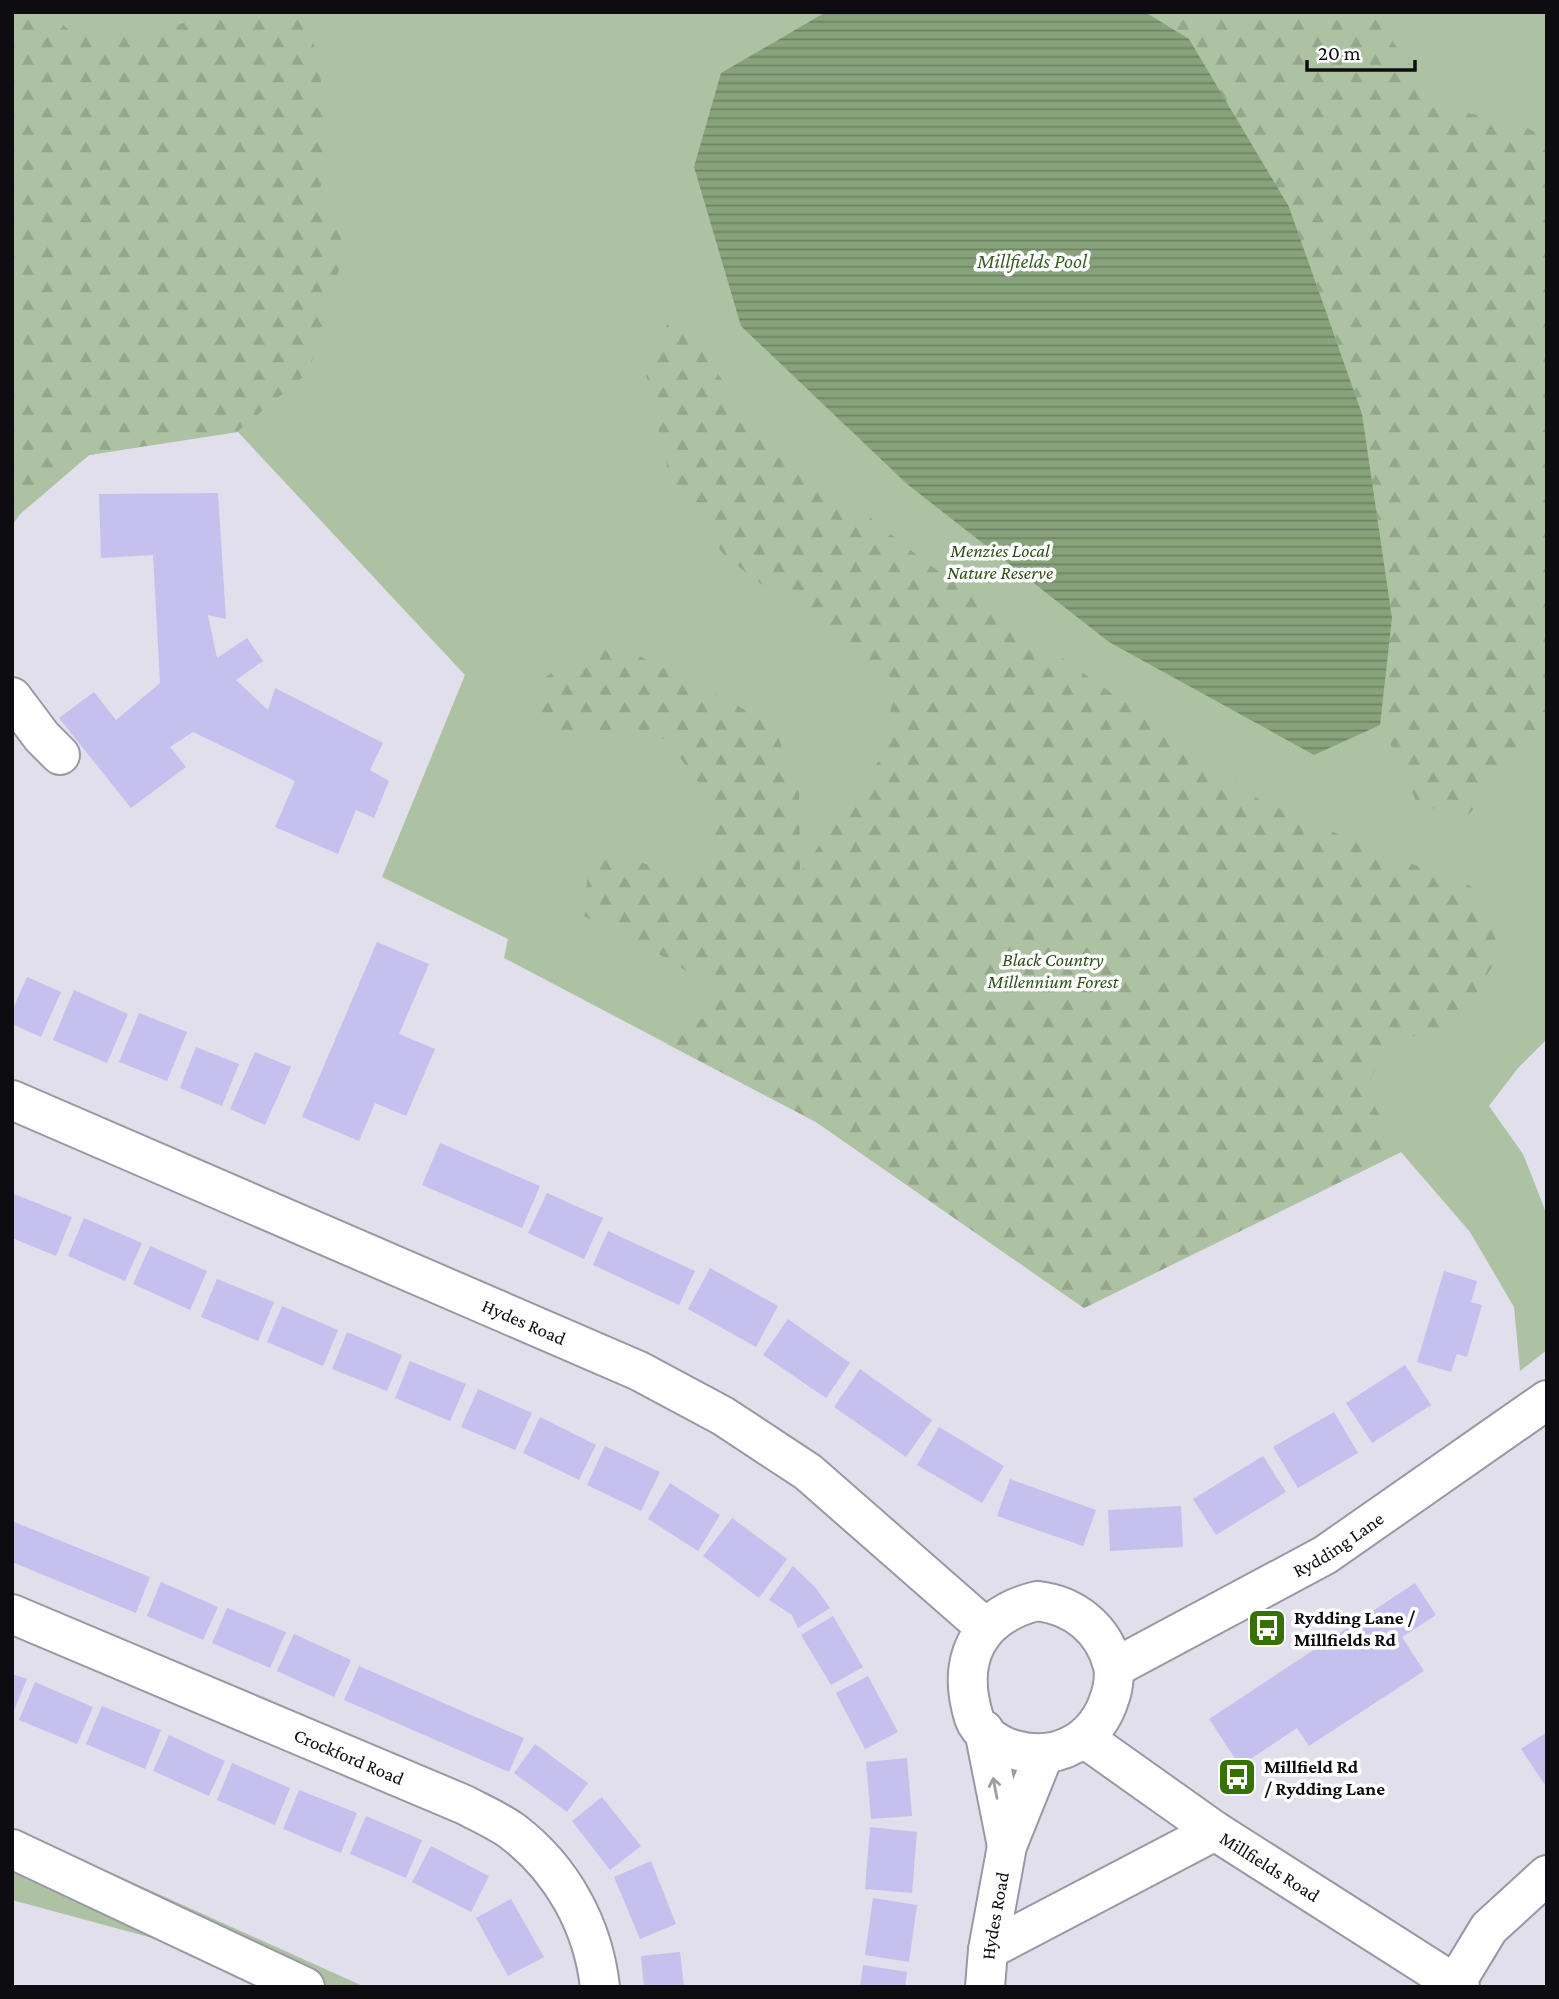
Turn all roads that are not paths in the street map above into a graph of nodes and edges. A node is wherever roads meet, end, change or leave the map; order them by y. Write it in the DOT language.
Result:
graph roads {
  1 [pos="12,697"];
  2 [pos="60,755"];
  3 [pos="12,1100"];
  4 [pos="1547,1401"];
  5 [pos="12,1614"];
  6 [pos="986,1628"];
  7 [pos="1114,1668"];
  8 [pos="984,1730"];
  9 [pos="1084,1738"];
  10 [pos="1044,1754"];
  11 [pos="1216,1831"];
  12 [pos="1007,1846"];
  13 [pos="12,1849"];
  14 [pos="1547,1875"];
  15 [pos="987,1968"];
  16 [pos="1457,1985"];
  17 [pos="305,1987"];
  18 [pos="600,1987"];
  1 -- 2 [label="street"];
  3 -- 6 [label="street, Hydes Road"];
  4 -- 7 [label="street, Rydding Lane"];
  5 -- 18 [label="street, Crockford Road"];
  6 -- 7 [label="street, Hydes Road"];
  6 -- 8 [label="street, Hydes Road"];
  7 -- 9 [label="street, Hydes Road"];
  8 -- 10 [label="street, Hydes Road"];
  12 -- 8 [label="street, Hydes Road, one-way"];
  9 -- 10 [label="street, Hydes Road"];
  9 -- 11 [label="street, Millfields Road"];
  10 -- 12 [label="street, Hydes Road"];
  11 -- 15 [label="street"];
  11 -- 16 [label="street, Millfields Road"];
  12 -- 15 [label="street, Hydes Road"];
  13 -- 17 [label="street"];
  14 -- 16 [label="street"];
}
